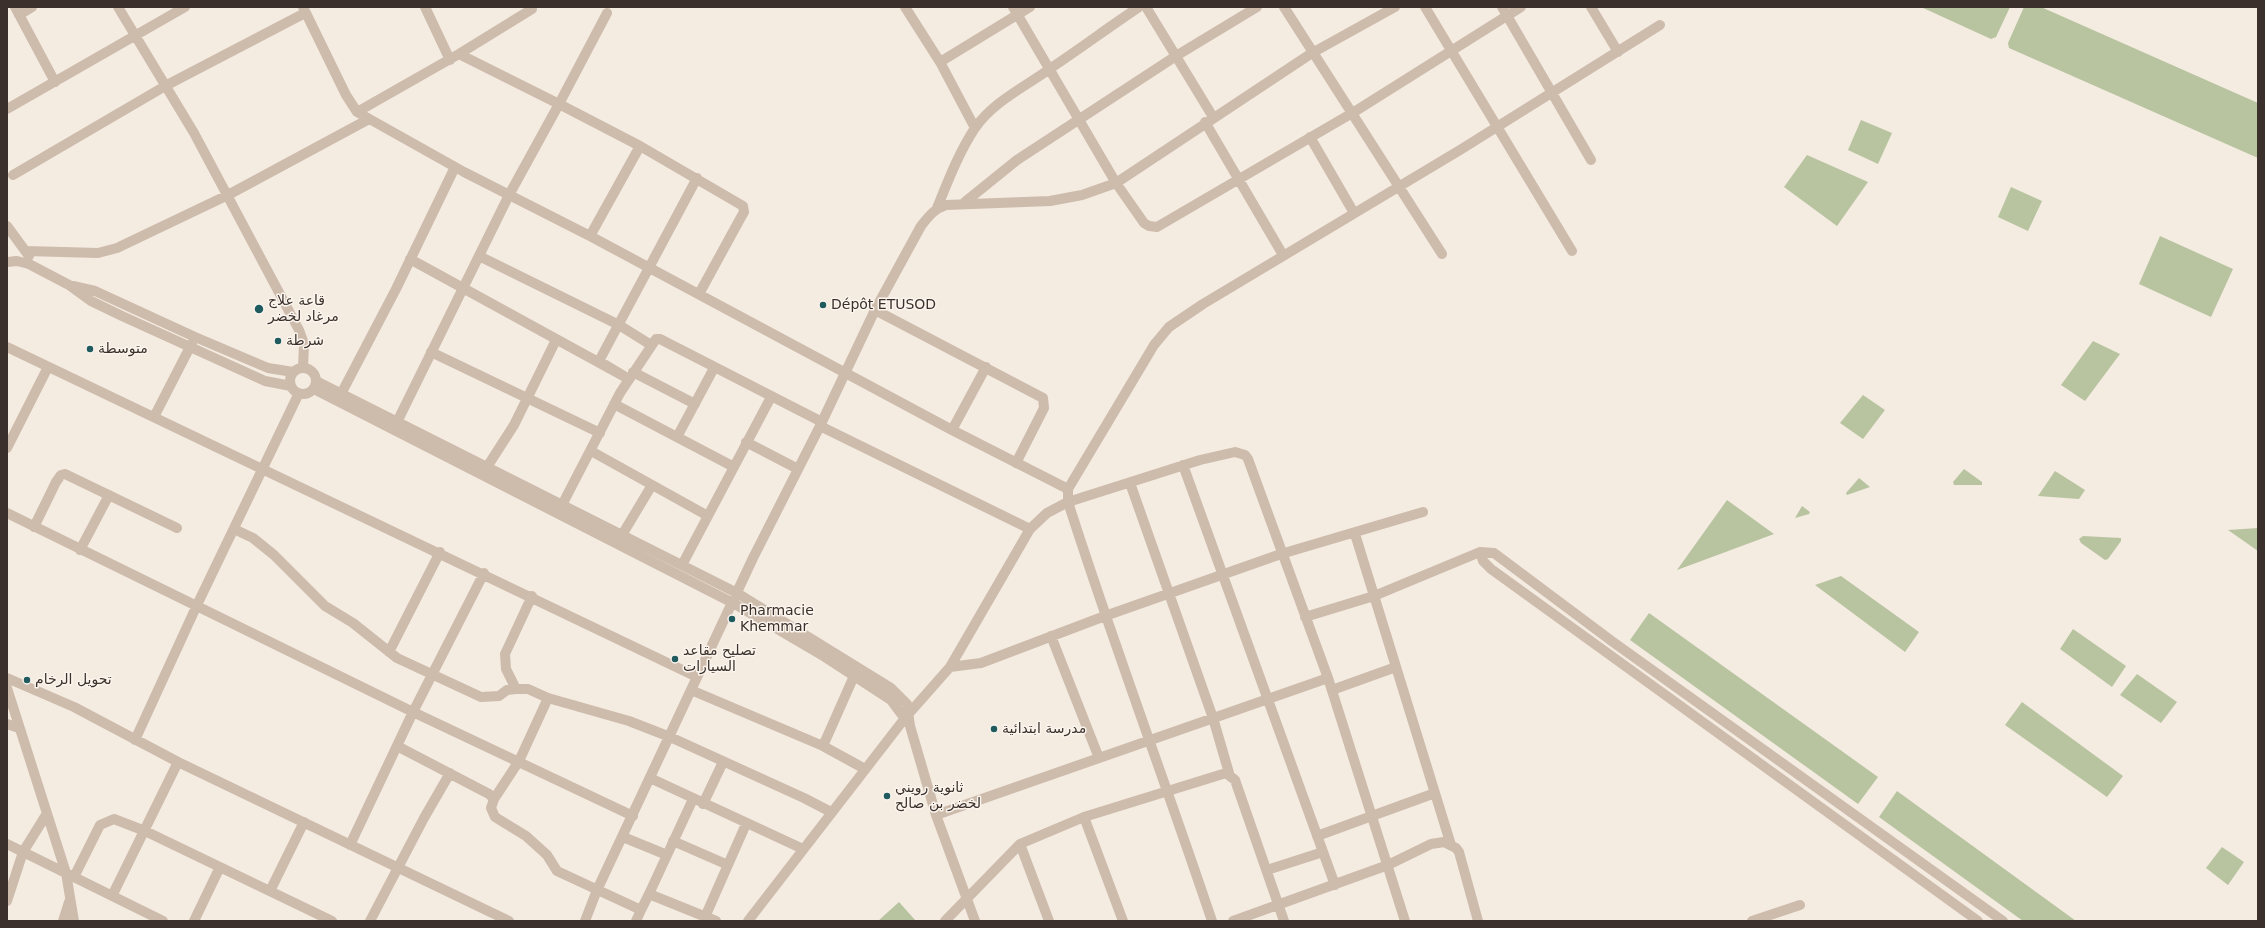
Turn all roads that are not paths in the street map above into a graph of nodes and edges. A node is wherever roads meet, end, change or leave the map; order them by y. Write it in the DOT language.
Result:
graph roads {
  1 [pos="32,7"];
  2 [pos="118,7"];
  3 [pos="185,7"];
  4 [pos="425,7"];
  5 [pos="905,7"];
  6 [pos="1030,7"];
  7 [pos="1138,7"];
  8 [pos="1146,7"];
  9 [pos="1257,7"];
  10 [pos="1284,7"];
  11 [pos="1395,7"];
  12 [pos="1425,7"];
  13 [pos="1521,7"];
  14 [pos="1591,7"];
  15 [pos="532,9"];
  16 [pos="304,10"];
  17 [pos="17,11"];
  18 [pos="1015,11"];
  19 [pos="1504,11"];
  20 [pos="607,13"];
  21 [pos="1660,25"];
  22 [pos="137,36"];
  23 [pos="1451,51"];
  24 [pos="1618,52"];
  25 [pos="1312,53"];
  26 [pos="460,54"];
  27 [pos="1176,56"];
  28 [pos="450,60"];
  29 [pos="940,62"];
  30 [pos="1050,70"];
  31 [pos="55,82"];
  32 [pos="167,85"];
  33 [pos="1553,93"];
  34 [pos="559,104"];
  35 [pos="7,109"];
  36 [pos="357,112"];
  37 [pos="1353,112"];
  38 [pos="369,119"];
  39 [pos="1209,120"];
  40 [pos="1080,121"];
  41 [pos="1497,127"];
  42 [pos="975,128"];
  43 [pos="1310,137"];
  44 [pos="640,146"];
  45 [pos="1591,160"];
  46 [pos="455,167"];
  47 [pos="13,175"];
  48 [pos="697,178"];
  49 [pos="1238,178"];
  50 [pos="1116,183"];
  51 [pos="1399,186"];
  52 [pos="228,195"];
  53 [pos="509,195"];
  54 [pos="965,202"];
  55 [pos="937,208"];
  56 [pos="1354,213"];
  57 [pos="7,226"];
  58 [pos="590,236"];
  59 [pos="26,251"];
  60 [pos="1572,251"];
  61 [pos="1283,254"];
  62 [pos="1442,254"];
  63 [pos="479,256"];
  64 [pos="410,259"];
  65 [pos="7,262"];
  66 [pos="36,268"];
  67 [pos="648,268"];
  68 [pos="69,285"];
  69 [pos="463,289"];
  70 [pos="699,294"];
  71 [pos="875,310"];
  72 [pos="619,325"];
  73 [pos="195,337"];
  74 [pos="556,340"];
  75 [pos="651,345"];
  76 [pos="7,347"];
  77 [pos="190,347"];
  78 [pos="431,352"];
  79 [pos="48,367"];
  80 [pos="986,367"];
  81 [pos="714,368"];
  82 [pos="298,370"];
  83 [pos="844,373"];
  84 [pos="631,375"];
  85 [pos="315,385"];
  86 [pos="291,386"];
  87 [pos="299,394"];
  88 [pos="341,394"];
  89 [pos="771,397"];
  90 [pos="527,398"];
  91 [pos="614,404"];
  92 [pos="695,404"];
  93 [pos="154,417"];
  94 [pos="397,422"];
  95 [pos="821,424"];
  96 [pos="952,430"];
  97 [pos="600,433"];
  98 [pos="678,437"];
  99 [pos="746,442"];
  100 [pos="7,448"];
  101 [pos="591,451"];
  102 [pos="1016,463"];
  103 [pos="1183,465"];
  104 [pos="487,467"];
  105 [pos="734,467"];
  106 [pos="263,468"];
  107 [pos="798,469"];
  108 [pos="1130,482"];
  109 [pos="652,484"];
  110 [pos="1068,489"];
  111 [pos="109,495"];
  112 [pos="1068,502"];
  113 [pos="562,505"];
  114 [pos="1423,512"];
  115 [pos="7,513"];
  116 [pos="708,516"];
  117 [pos="34,527"];
  118 [pos="177,528"];
  119 [pos="234,529"];
  120 [pos="1030,529"];
  121 [pos="1355,534"];
  122 [pos="622,535"];
  123 [pos="80,550"];
  124 [pos="440,552"];
  125 [pos="1480,552"];
  126 [pos="1281,554"];
  127 [pos="682,565"];
  128 [pos="484,574"];
  129 [pos="1223,575"];
  130 [pos="737,593"];
  131 [pos="1169,594"];
  132 [pos="532,596"];
  133 [pos="1374,596"];
  134 [pos="733,603"];
  135 [pos="197,605"];
  136 [pos="1105,616"];
  137 [pos="1305,618"];
  138 [pos="1051,636"];
  139 [pos="389,652"];
  140 [pos="950,667"];
  141 [pos="1396,667"];
  142 [pos="433,674"];
  143 [pos="854,676"];
  144 [pos="698,677"];
  145 [pos="7,678"];
  146 [pos="1328,678"];
  147 [pos="7,688"];
  148 [pos="516,689"];
  149 [pos="691,690"];
  150 [pos="1332,690"];
  151 [pos="548,698"];
  152 [pos="1268,698"];
  153 [pos="413,712"];
  154 [pos="1212,718"];
  155 [pos="908,719"];
  156 [pos="7,724"];
  157 [pos="19,728"];
  158 [pos="670,737"];
  159 [pos="135,740"];
  160 [pos="1150,740"];
  161 [pos="397,746"];
  162 [pos="823,746"];
  163 [pos="1099,758"];
  164 [pos="519,761"];
  165 [pos="178,762"];
  166 [pos="723,762"];
  167 [pos="865,769"];
  168 [pos="450,773"];
  169 [pos="1230,773"];
  170 [pos="650,778"];
  171 [pos="1169,792"];
  172 [pos="1435,794"];
  173 [pos="494,799"];
  174 [pos="693,799"];
  175 [pos="703,804"];
  176 [pos="831,812"];
  177 [pos="46,815"];
  178 [pos="936,815"];
  179 [pos="633,816"];
  180 [pos="1084,817"];
  181 [pos="1373,818"];
  182 [pos="304,822"];
  183 [pos="746,824"];
  184 [pos="145,830"];
  185 [pos="1317,836"];
  186 [pos="623,837"];
  187 [pos="673,841"];
  188 [pos="7,844"];
  189 [pos="350,844"];
  190 [pos="1020,844"];
  191 [pos="1451,844"];
  192 [pos="802,849"];
  193 [pos="23,852"];
  194 [pos="1323,852"];
  195 [pos="667,855"];
  196 [pos="728,865"];
  197 [pos="1388,865"];
  198 [pos="220,867"];
  199 [pos="398,869"];
  200 [pos="1267,870"];
  201 [pos="70,875"];
  202 [pos="1334,885"];
  203 [pos="597,890"];
  204 [pos="270,891"];
  205 [pos="649,894"];
  206 [pos="112,896"];
  207 [pos="967,899"];
  208 [pos="7,901"];
  209 [pos="69,901"];
  210 [pos="1279,905"];
  211 [pos="1800,905"];
  212 [pos="641,910"];
  213 [pos="705,916"];
  214 [pos="63,921"];
  215 [pos="74,921"];
  216 [pos="163,921"];
  217 [pos="194,921"];
  218 [pos="332,921"];
  219 [pos="370,921"];
  220 [pos="509,921"];
  221 [pos="585,921"];
  222 [pos="636,921"];
  223 [pos="716,921"];
  224 [pos="748,921"];
  225 [pos="945,921"];
  226 [pos="975,921"];
  227 [pos="1049,921"];
  228 [pos="1123,921"];
  229 [pos="1212,921"];
  230 [pos="1232,921"];
  231 [pos="1284,921"];
  232 [pos="1405,921"];
  233 [pos="1478,921"];
  234 [pos="1752,921"];
  235 [pos="1978,921"];
  236 [pos="2002,921"];
  1 -- 17 [label="street"];
  2 -- 22 [label="street"];
  3 -- 22 [label="street"];
  4 -- 28 [label="street"];
  5 -- 29 [label="street"];
  6 -- 18 [label="street"];
  7 -- 30 [label="street"];
  8 -- 27 [label="street"];
  9 -- 27 [label="street"];
  10 -- 25 [label="street"];
  11 -- 25 [label="street"];
  12 -- 23 [label="street"];
  13 -- 19 [label="street"];
  14 -- 24 [label="street"];
  15 -- 26 [label="street"];
  16 -- 32 [label="street"];
  16 -- 36 [label="street"];
  17 -- 31 [label="street"];
  18 -- 29 [label="street"];
  18 -- 30 [label="street"];
  19 -- 23 [label="street"];
  19 -- 33 [label="street"];
  20 -- 34 [label="street"];
  21 -- 24 [label="street"];
  22 -- 31 [label="street"];
  22 -- 32 [label="street"];
  23 -- 37 [label="street"];
  23 -- 41 [label="street"];
  24 -- 33 [label="street"];
  25 -- 37 [label="street"];
  25 -- 39 [label="street"];
  26 -- 28 [label="street"];
  26 -- 34 [label="street"];
  27 -- 39 [label="street"];
  27 -- 40 [label="street"];
  28 -- 36 [label="street"];
  29 -- 42 [label="street"];
  30 -- 40 [label="street"];
  30 -- 42 [label="street"];
  31 -- 35 [label="street"];
  32 -- 47 [label="street"];
  32 -- 52 [label="street"];
  33 -- 41 [label="street"];
  33 -- 45 [label="street"];
  34 -- 44 [label="street"];
  34 -- 53 [label="street"];
  36 -- 38 [label="street"];
  37 -- 43 [label="street"];
  37 -- 51 [label="street"];
  38 -- 46 [label="street"];
  38 -- 52 [label="street"];
  39 -- 49 [label="street"];
  39 -- 50 [label="street"];
  40 -- 50 [label="street"];
  40 -- 54 [label="street"];
  41 -- 51 [label="street"];
  41 -- 60 [label="street"];
  42 -- 55 [label="street"];
  43 -- 49 [label="street"];
  43 -- 56 [label="street"];
  44 -- 48 [label="street"];
  44 -- 58 [label="street"];
  46 -- 53 [label="street"];
  46 -- 64 [label="street"];
  48 -- 67 [label="street"];
  48 -- 70 [label="street"];
  49 -- 50 [label="street"];
  49 -- 61 [label="street"];
  50 -- 54 [label="street"];
  51 -- 56 [label="street"];
  51 -- 62 [label="street"];
  52 -- 59 [label="street"];
  52 -- 82 [label="street"];
  53 -- 58 [label="street"];
  53 -- 63 [label="street"];
  54 -- 55 [label="street"];
  55 -- 71 [label="street"];
  56 -- 61 [label="street"];
  57 -- 59 [label="street"];
  58 -- 67 [label="street"];
  59 -- 66 [label="street"];
  61 -- 110 [label="street"];
  63 -- 69 [label="street"];
  63 -- 72 [label="street"];
  64 -- 69 [label="street"];
  64 -- 88 [label="street"];
  65 -- 66 [label="street"];
  66 -- 68 [label="street"];
  67 -- 70 [label="street"];
  67 -- 72 [label="street"];
  68 -- 73 [label="street"];
  68 -- 77 [label="street"];
  69 -- 74 [label="street"];
  69 -- 78 [label="street"];
  70 -- 83 [label="street"];
  71 -- 80 [label="street"];
  71 -- 83 [label="street"];
  72 -- 75 [label="street"];
  72 -- 84 [label="street"];
  73 -- 77 [label="street"];
  73 -- 82 [label="street"];
  74 -- 84 [label="street"];
  74 -- 90 [label="street"];
  75 -- 81 [label="street"];
  75 -- 84 [label="street"];
  76 -- 79 [label="street"];
  77 -- 86 [label="street"];
  77 -- 93 [label="street"];
  78 -- 90 [label="street"];
  78 -- 94 [label="street"];
  79 -- 93 [label="street"];
  79 -- 100 [label="street"];
  80 -- 96 [label="street"];
  80 -- 102 [label="street"];
  81 -- 89 [label="street"];
  81 -- 92 [label="street"];
  82 -- 85 [label="street"];
  82 -- 86 [label="street"];
  83 -- 95 [label="street"];
  83 -- 96 [label="street"];
  84 -- 91 [label="street"];
  84 -- 92 [label="street"];
  85 -- 87 [label="street"];
  85 -- 88 [label="street"];
  85 -- 134 [label="street"];
  86 -- 87 [label="street"];
  87 -- 106 [label="street"];
  88 -- 94 [label="street"];
  89 -- 95 [label="street"];
  89 -- 99 [label="street"];
  90 -- 97 [label="street"];
  90 -- 104 [label="street"];
  91 -- 97 [label="street"];
  91 -- 98 [label="street"];
  92 -- 98 [label="street"];
  93 -- 106 [label="street"];
  94 -- 104 [label="street"];
  95 -- 107 [label="street"];
  95 -- 120 [label="street"];
  96 -- 102 [label="street"];
  97 -- 101 [label="street"];
  98 -- 105 [label="street"];
  99 -- 105 [label="street"];
  99 -- 107 [label="street"];
  101 -- 109 [label="street"];
  101 -- 113 [label="street"];
  102 -- 110 [label="street"];
  103 -- 108 [label="street"];
  103 -- 126 [label="street"];
  103 -- 129 [label="street"];
  104 -- 113 [label="street"];
  105 -- 116 [label="street"];
  106 -- 119 [label="street"];
  106 -- 124 [label="street"];
  107 -- 130 [label="street"];
  108 -- 112 [label="street"];
  108 -- 131 [label="street"];
  109 -- 116 [label="street"];
  109 -- 122 [label="street"];
  110 -- 112 [label="street"];
  111 -- 117 [label="street"];
  111 -- 118 [label="street"];
  111 -- 123 [label="street"];
  112 -- 120 [label="street"];
  112 -- 136 [label="street"];
  113 -- 122 [label="street"];
  114 -- 121 [label="street"];
  115 -- 117 [label="street"];
  116 -- 127 [label="street"];
  117 -- 123 [label="street"];
  119 -- 135 [label="street"];
  119 -- 139 [label="street"];
  120 -- 140 [label="street"];
  121 -- 126 [label="street"];
  121 -- 133 [label="street"];
  122 -- 127 [label="street"];
  123 -- 135 [label="street"];
  124 -- 128 [label="street"];
  124 -- 139 [label="street"];
  125 -- 133 [label="street"];
  125 -- 235 [label="street"];
  125 -- 236 [label="street"];
  126 -- 129 [label="street"];
  126 -- 137 [label="street"];
  127 -- 130 [label="street"];
  128 -- 132 [label="street"];
  128 -- 142 [label="street"];
  129 -- 131 [label="street"];
  129 -- 152 [label="street"];
  130 -- 134 [label="street"];
  130 -- 155 [label="street"];
  131 -- 136 [label="street"];
  131 -- 154 [label="street"];
  132 -- 144 [label="street"];
  132 -- 148 [label="street"];
  133 -- 137 [label="street"];
  133 -- 141 [label="street"];
  134 -- 143 [label="street"];
  134 -- 144 [label="street"];
  135 -- 153 [label="street"];
  135 -- 159 [label="street"];
  136 -- 138 [label="street"];
  136 -- 160 [label="street"];
  137 -- 146 [label="street"];
  138 -- 140 [label="street"];
  138 -- 163 [label="street"];
  139 -- 142 [label="street"];
  140 -- 155 [label="street"];
  141 -- 150 [label="street"];
  141 -- 172 [label="street"];
  142 -- 148 [label="street"];
  142 -- 153 [label="street"];
  143 -- 155 [label="street"];
  143 -- 162 [label="street"];
  144 -- 149 [label="street"];
  145 -- 159 [label="street"];
  146 -- 150 [label="street"];
  146 -- 152 [label="street"];
  147 -- 157 [label="street"];
  148 -- 151 [label="street"];
  149 -- 158 [label="street"];
  149 -- 162 [label="street"];
  150 -- 181 [label="street"];
  151 -- 158 [label="street"];
  151 -- 164 [label="street"];
  152 -- 154 [label="street"];
  152 -- 185 [label="street"];
  153 -- 161 [label="street"];
  153 -- 164 [label="street"];
  154 -- 160 [label="street"];
  154 -- 169 [label="street"];
  155 -- 167 [label="street"];
  155 -- 178 [label="street"];
  156 -- 157 [label="street"];
  157 -- 177 [label="street"];
  158 -- 166 [label="street"];
  158 -- 170 [label="street"];
  159 -- 165 [label="street"];
  160 -- 163 [label="street"];
  160 -- 171 [label="street"];
  161 -- 168 [label="street"];
  161 -- 189 [label="street"];
  162 -- 167 [label="street"];
  163 -- 178 [label="street"];
  164 -- 173 [label="street"];
  164 -- 179 [label="street"];
  165 -- 182 [label="street"];
  165 -- 184 [label="street"];
  166 -- 175 [label="street"];
  166 -- 176 [label="street"];
  167 -- 176 [label="street"];
  168 -- 173 [label="street"];
  168 -- 199 [label="street"];
  169 -- 171 [label="street"];
  169 -- 200 [label="street"];
  170 -- 174 [label="street"];
  170 -- 179 [label="street"];
  171 -- 180 [label="street"];
  171 -- 229 [label="street"];
  172 -- 181 [label="street"];
  172 -- 191 [label="street"];
  173 -- 203 [label="street"];
  174 -- 175 [label="street"];
  174 -- 187 [label="street"];
  175 -- 183 [label="street"];
  176 -- 192 [label="street"];
  177 -- 193 [label="street"];
  177 -- 201 [label="street"];
  178 -- 207 [label="street"];
  179 -- 186 [label="street"];
  180 -- 190 [label="street"];
  180 -- 228 [label="street"];
  181 -- 185 [label="street"];
  181 -- 197 [label="street"];
  182 -- 189 [label="street"];
  182 -- 204 [label="street"];
  183 -- 192 [label="street"];
  183 -- 196 [label="street"];
  184 -- 198 [label="street"];
  184 -- 201 [label="street"];
  184 -- 206 [label="street"];
  185 -- 194 [label="street"];
  186 -- 195 [label="street"];
  186 -- 203 [label="street"];
  187 -- 195 [label="street"];
  187 -- 196 [label="street"];
  188 -- 193 [label="street"];
  189 -- 199 [label="street"];
  190 -- 207 [label="street"];
  190 -- 227 [label="street"];
  191 -- 197 [label="street"];
  191 -- 233 [label="street"];
  192 -- 224 [label="street"];
  193 -- 201 [label="street"];
  193 -- 208 [label="street"];
  194 -- 200 [label="street"];
  194 -- 202 [label="street"];
  195 -- 205 [label="street"];
  196 -- 213 [label="street"];
  197 -- 202 [label="street"];
  197 -- 232 [label="street"];
  198 -- 204 [label="street"];
  198 -- 217 [label="street"];
  199 -- 219 [label="street"];
  199 -- 220 [label="street"];
  200 -- 210 [label="street"];
  201 -- 206 [label="street"];
  201 -- 209 [label="street"];
  202 -- 210 [label="street"];
  203 -- 212 [label="street"];
  203 -- 221 [label="street"];
  204 -- 218 [label="street"];
  205 -- 212 [label="street"];
  205 -- 213 [label="street"];
  206 -- 216 [label="street"];
  207 -- 225 [label="street"];
  207 -- 226 [label="street"];
  209 -- 214 [label="street"];
  209 -- 215 [label="street"];
  210 -- 230 [label="street"];
  210 -- 231 [label="street"];
  211 -- 234 [label="street"];
  212 -- 222 [label="street"];
  213 -- 223 [label="street"];
}
